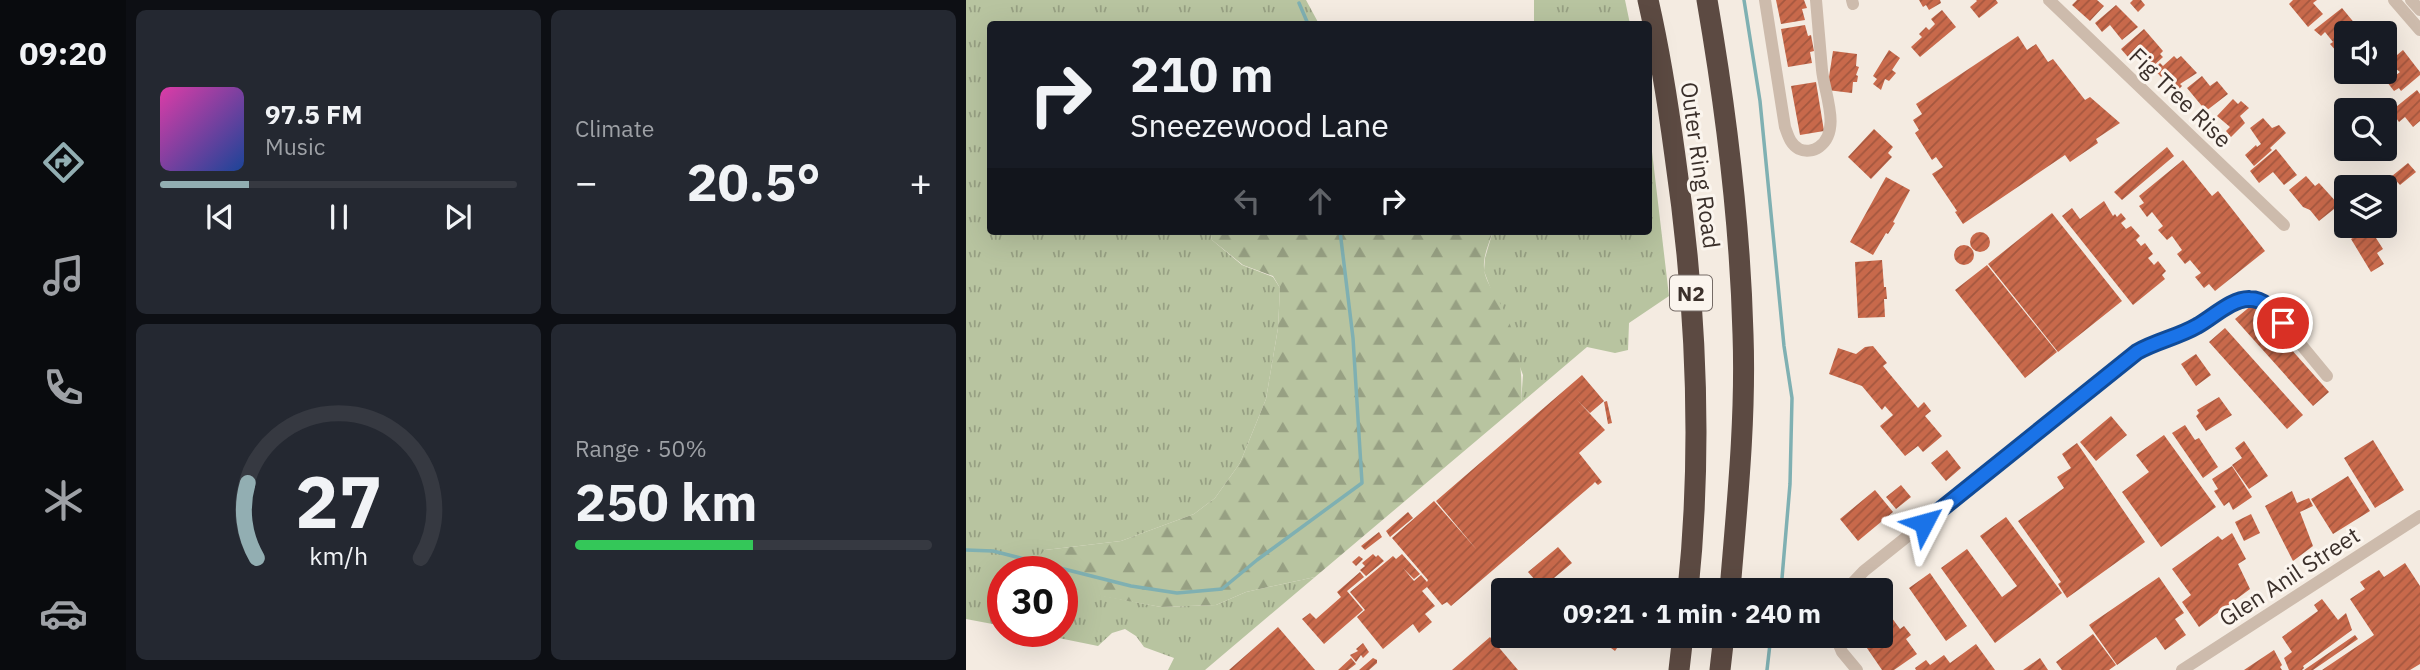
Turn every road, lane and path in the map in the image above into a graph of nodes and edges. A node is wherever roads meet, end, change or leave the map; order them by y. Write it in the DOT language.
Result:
graph roads {
  1 [pos="1648,0"];
  2 [pos="1707,0"];
  3 [pos="1765,0"];
  4 [pos="1816,0"];
  5 [pos="2049,0"];
  6 [pos="2394,0"];
  7 [pos="2411,0"];
  8 [pos="2420,10"];
  9 [pos="2420,30"];
  10 [pos="2284,225"];
  11 [pos="2327,376"];
  12 [pos="2420,516"];
  13 [pos="1689,578"];
  14 [pos="1731,578"];
  15 [pos="1857,578"];
  16 [pos="1682,648"];
  17 [pos="1723,648"];
  18 [pos="1840,648"];
  19 [pos="1679,670"];
  20 [pos="1720,670"];
  21 [pos="1857,670"];
  22 [pos="2182,670"];
  1 -- 13 [label="highway, Outer Ring Road / N2"];
  2 -- 14 [label="highway, Outer Ring Road / N2"];
  3 -- 4 [label="street"];
  5 -- 10 [label="street, Fig Tree Rise"];
  6 -- 9 [label="street"];
  7 -- 8 [label="street"];
  11 -- 15 [label="street"];
  12 -- 22 [label="street, Glen Anil Street"];
  16 -- 19 [label="highway"];
  17 -- 20 [label="highway"];
  18 -- 21 [label="street"];
}
